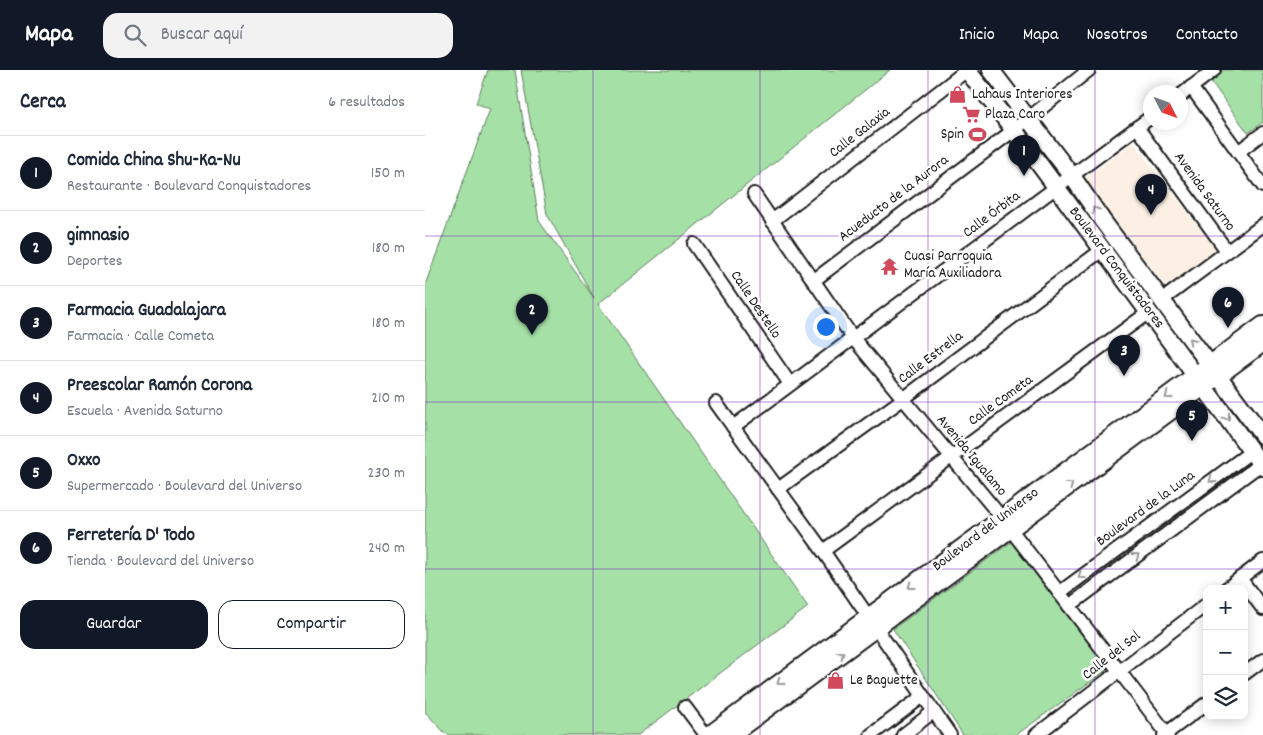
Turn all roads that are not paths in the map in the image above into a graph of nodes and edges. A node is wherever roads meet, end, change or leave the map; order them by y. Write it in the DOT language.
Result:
graph roads {
  1 [pos="967,70"];
  2 [pos="991,70"];
  3 [pos="1089,70"];
  4 [pos="1214,70"];
  5 [pos="1191,87"];
  6 [pos="1188,89"];
  7 [pos="1027,119"];
  8 [pos="1143,123"];
  9 [pos="1137,127"];
  10 [pos="1014,130"];
  11 [pos="1263,133"];
  12 [pos="1238,152"];
  13 [pos="1072,176"];
  14 [pos="1263,186"];
  15 [pos="1056,188"];
  16 [pos="754,194"];
  17 [pos="771,221"];
  18 [pos="1263,225"];
  19 [pos="694,244"];
  20 [pos="1102,250"];
  21 [pos="1227,251"];
  22 [pos="813,281"];
  23 [pos="1162,300"];
  24 [pos="1149,312"];
  25 [pos="1263,324"];
  26 [pos="853,338"];
  27 [pos="1263,343"];
  28 [pos="1214,370"];
  29 [pos="1199,381"];
  30 [pos="790,384"];
  31 [pos="903,399"];
  32 [pos="716,403"];
  33 [pos="733,427"];
  34 [pos="1263,436"];
  35 [pos="951,458"];
  36 [pos="1258,461"];
  37 [pos="778,489"];
  38 [pos="1181,503"];
  39 [pos="1191,515"];
  40 [pos="1006,524"];
  41 [pos="823,551"];
  42 [pos="1263,560"];
  43 [pos="1240,578"];
  44 [pos="1231,585"];
  45 [pos="1059,593"];
  46 [pos="1069,606"];
  47 [pos="1203,607"];
  48 [pos="1263,609"];
  49 [pos="872,623"];
  50 [pos="1263,660"];
  51 [pos="1119,671"];
  52 [pos="1248,671"];
  53 [pos="923,696"];
  54 [pos="1203,706"];
  55 [pos="685,707"];
  56 [pos="933,712"];
  57 [pos="1166,734"];
  58 [pos="708,735"];
  59 [pos="731,735"];
  60 [pos="871,735"];
  61 [pos="903,735"];
  62 [pos="950,735"];
  63 [pos="1036,735"];
  1 -- 10 [label="street, Boulevard Conquistadores"];
  1 -- 17 [label="street, Calle Galaxia"];
  2 -- 7 [label="street, Boulevard Conquistadores"];
  3 -- 7 [label="street, Acueducto de la Aurora"];
  4 -- 5 [label="street"];
  5 -- 6 [label="street"];
  5 -- 12 [label="street"];
  7 -- 10 [label="street, Acueducto de la Aurora"];
  7 -- 13 [label="street, Boulevard Conquistadores"];
  8 -- 9 [label="street, Calle Órbita"];
  9 -- 13 [label="street, Calle Órbita"];
  9 -- 21 [label="street, Avenida Saturno"];
  10 -- 15 [label="street, Boulevard Conquistadores"];
  10 -- 22 [label="street, Acueducto de la Aurora"];
  11 -- 12 [label="street"];
  12 -- 14 [label="street"];
  13 -- 15 [label="street, Calle Órbita"];
  23 -- 13 [label="street, Boulevard Conquistadores, one-way"];
  15 -- 20 [label="street, Boulevard Conquistadores"];
  15 -- 26 [label="street, Calle Órbita"];
  16 -- 17 [label="street, Avenida Igualamo"];
  17 -- 22 [label="street, Avenida Igualamo"];
  18 -- 21 [label="street"];
  19 -- 30 [label="street, Calle Destello"];
  20 -- 24 [label="street, Boulevard Conquistadores"];
  20 -- 31 [label="street, Calle Estrella"];
  21 -- 23 [label="street"];
  22 -- 26 [label="street, Avenida Igualamo"];
  28 -- 23 [label="street, Boulevard Conquistadores, one-way"];
  24 -- 29 [label="street, Boulevard Conquistadores"];
  24 -- 35 [label="street, Calle Cometa"];
  25 -- 28 [label="street, Boulevard del Universo"];
  26 -- 30 [label="street, Calle Órbita"];
  26 -- 31 [label="street, Avenida Igualamo"];
  27 -- 28 [label="street, Boulevard del Universo"];
  28 -- 29 [label="street, Boulevard del Universo"];
  28 -- 34 [label="street, Boulevard Conquistadores"];
  29 -- 36 [label="street, Boulevard Conquistadores, one-way"];
  29 -- 40 [label="street, Boulevard del Universo"];
  30 -- 33 [label="street, Calle Órbita"];
  31 -- 35 [label="street, Avenida Igualamo"];
  31 -- 37 [label="street, Calle Estrella"];
  32 -- 33 [label="street"];
  33 -- 37 [label="street"];
  35 -- 40 [label="street, Avenida Igualamo"];
  35 -- 41 [label="street, Calle Cometa"];
  36 -- 38 [label="street, Boulevard de la Luna, one-way"];
  36 -- 39 [label="street, Boulevard de la Luna"];
  37 -- 41 [label="street"];
  38 -- 39 [label="street"];
  38 -- 45 [label="street, Boulevard de la Luna, one-way"];
  46 -- 39 [label="street, Boulevard de la Luna, one-way"];
  40 -- 45 [label="street, Avenida Igualamo"];
  40 -- 49 [label="street, Boulevard del Universo"];
  41 -- 49 [label="street"];
  42 -- 43 [label="street"];
  43 -- 44 [label="street"];
  43 -- 48 [label="street"];
  45 -- 46 [label="street, Avenida Igualamo"];
  46 -- 51 [label="street, Avenida Igualamo"];
  47 -- 51 [label="street, Calle del Sol"];
  49 -- 53 [label="street"];
  49 -- 58 [label="street, Boulevard del Universo, one-way"];
  59 -- 49 [label="street, Boulevard del Universo, one-way"];
  50 -- 52 [label="street"];
  51 -- 57 [label="street, Avenida Igualamo"];
  51 -- 63 [label="street, Calle del Sol"];
  53 -- 56 [label="street"];
  53 -- 60 [label="street"];
  54 -- 57 [label="street"];
  55 -- 58 [label="street"];
  56 -- 61 [label="street"];
  56 -- 62 [label="street"];
}
